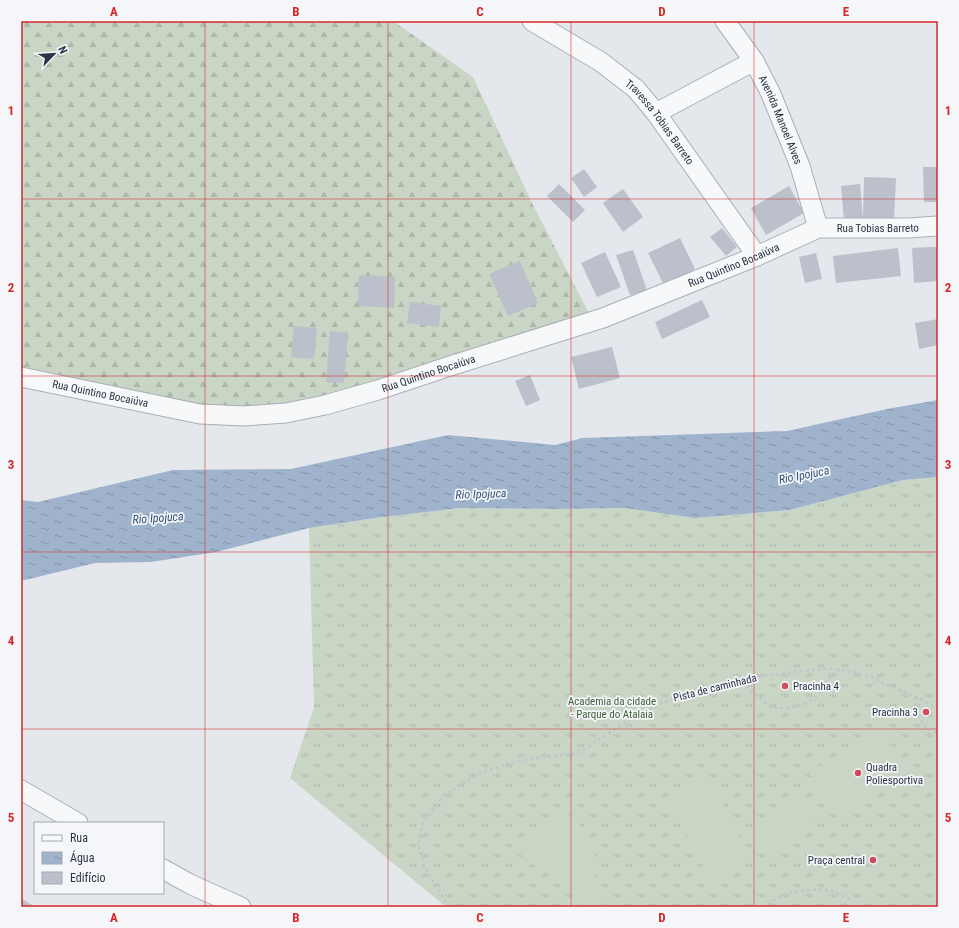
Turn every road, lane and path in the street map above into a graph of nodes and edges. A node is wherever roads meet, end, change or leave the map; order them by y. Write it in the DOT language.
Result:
graph roads {
  1 [pos="532,21"];
  2 [pos="725,21"];
  3 [pos="754,61"];
  4 [pos="656,113"];
  5 [pos="938,226"];
  6 [pos="818,228"];
  7 [pos="757,256"];
  8 [pos="21,378"];
  9 [pos="840,670"];
  10 [pos="744,680"];
  11 [pos="917,697"];
  12 [pos="938,709"];
  13 [pos="938,733"];
  14 [pos="21,790"];
  15 [pos="76,822"];
  16 [pos="164,870"];
  17 [pos="851,900"];
  18 [pos="240,907"];
  19 [pos="450,907"];
  20 [pos="763,907"];
  1 -- 4 [label="street, Travessa Tobias Barreto"];
  2 -- 3 [label="street, Avenida Manoel Alves"];
  3 -- 4 [label="street"];
  3 -- 6 [label="street, Avenida Manoel Alves"];
  4 -- 7 [label="street, Travessa Tobias Barreto"];
  5 -- 6 [label="street, Rua Tobias Barreto"];
  6 -- 7 [label="street, Rua Quintino Bocaiúva"];
  7 -- 8 [label="street, Rua Quintino Bocaiúva"];
  9 -- 10 [label="path, Pista de caminhada"];
  9 -- 10 [label="path"];
  9 -- 11 [label="path, Pista de caminhada"];
  10 -- 19 [label="path, Pista de caminhada"];
  11 -- 12 [label="path, Pista de caminhada"];
  11 -- 13 [label="path"];
  14 -- 15 [label="street"];
  16 -- 18 [label="street"];
  17 -- 20 [label="path"];
}
